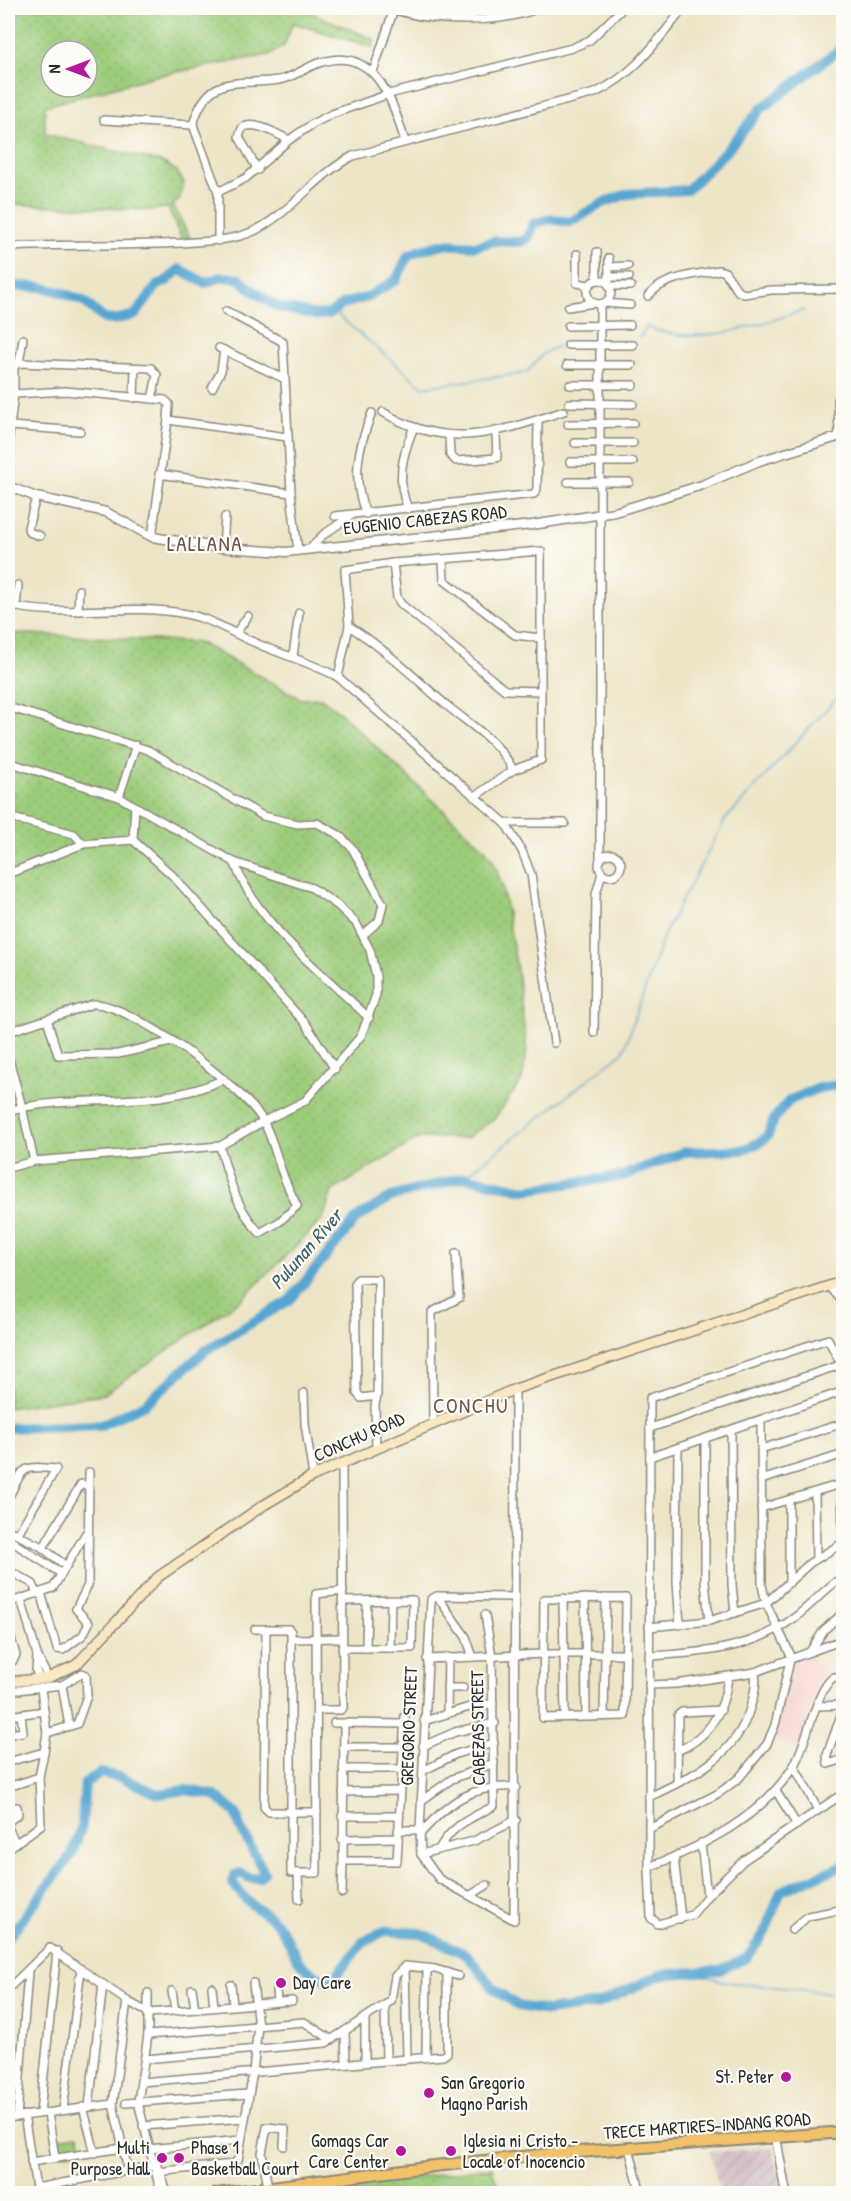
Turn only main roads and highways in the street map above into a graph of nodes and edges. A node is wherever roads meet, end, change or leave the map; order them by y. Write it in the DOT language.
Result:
graph roads {
  1 [pos="843,1281"];
  2 [pos="8,1682"];
  3 [pos="843,2132"];
  4 [pos="216,2193"];
  1 -- 2 [label="main road, CONCHU ROAD"];
  3 -- 4 [label="main road, TRECE MARTIRES-INDANG ROAD"];
}
